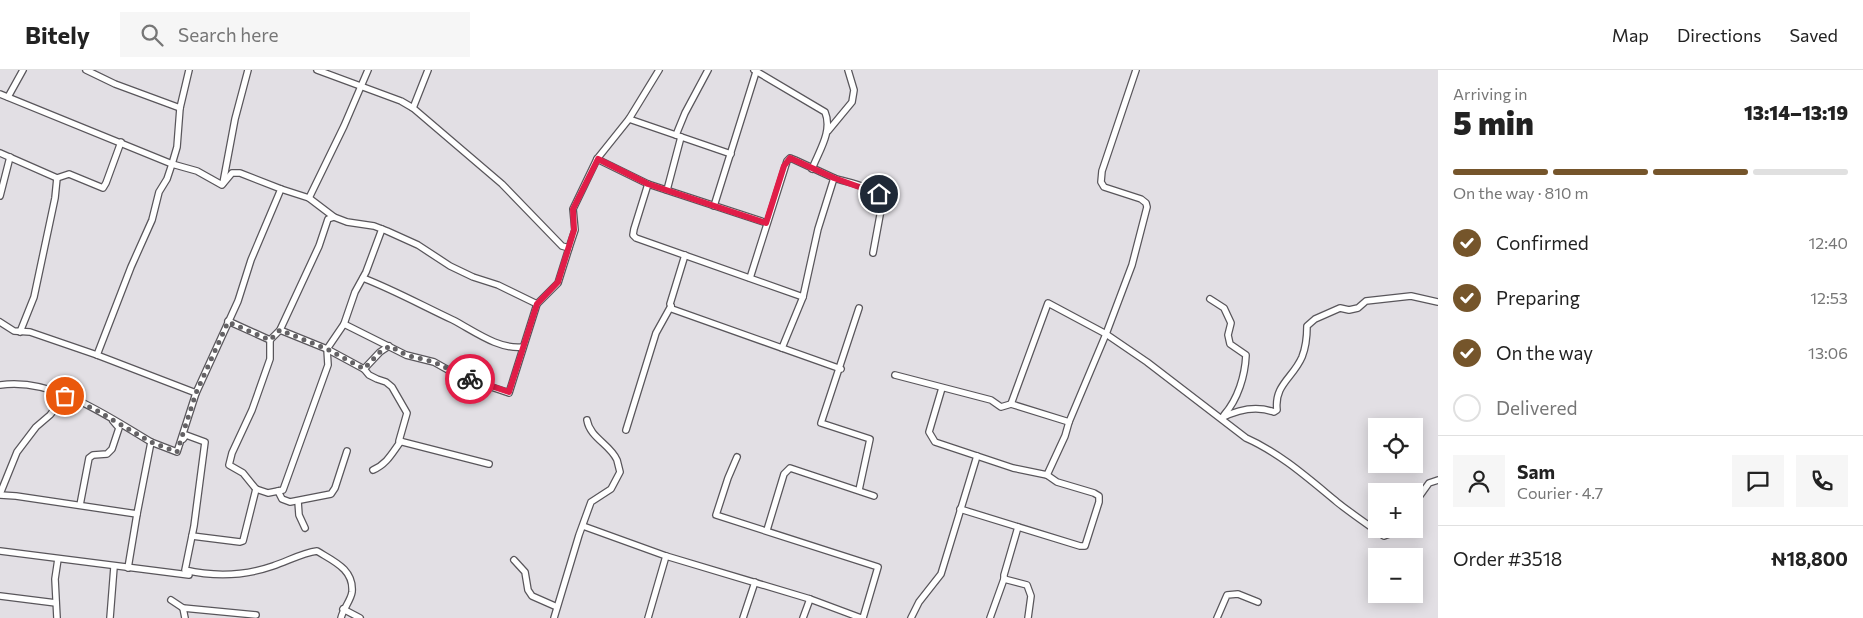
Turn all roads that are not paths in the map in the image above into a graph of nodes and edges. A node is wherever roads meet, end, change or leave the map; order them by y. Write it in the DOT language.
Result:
graph roads {
  1 [pos="23,70"];
  2 [pos="86,70"];
  3 [pos="189,70"];
  4 [pos="248,70"];
  5 [pos="317,70"];
  6 [pos="368,70"];
  7 [pos="428,70"];
  8 [pos="659,70"];
  9 [pos="708,70"];
  10 [pos="848,70"];
  11 [pos="1136,70"];
  12 [pos="755,71"];
  13 [pos="360,86"];
  14 [pos="0,94"];
  15 [pos="8,97"];
  16 [pos="180,108"];
  17 [pos="413,108"];
  18 [pos="629,119"];
  19 [pos="827,131"];
  20 [pos="679,136"];
  21 [pos="121,142"];
  22 [pos="0,153"];
  23 [pos="731,154"];
  24 [pos="10,158"];
  25 [pos="598,159"];
  26 [pos="172,164"];
  27 [pos="812,169"];
  28 [pos="57,178"];
  29 [pos="834,178"];
  30 [pos="648,184"];
  31 [pos="222,185"];
  32 [pos="281,190"];
  33 [pos="667,190"];
  34 [pos="0,196"];
  35 [pos="309,198"];
  36 [pos="714,206"];
  37 [pos="334,217"];
  38 [pos="766,223"];
  39 [pos="382,229"];
  40 [pos="569,248"];
  41 [pos="872,253"];
  42 [pos="686,255"];
  43 [pos="362,278"];
  44 [pos="750,278"];
  45 [pos="803,297"];
  46 [pos="1210,299"];
  47 [pos="1438,302"];
  48 [pos="537,304"];
  49 [pos="671,306"];
  50 [pos="859,308"];
  51 [pos="0,322"];
  52 [pos="228,322"];
  53 [pos="344,324"];
  54 [pos="280,330"];
  55 [pos="20,332"];
  56 [pos="1106,334"];
  57 [pos="270,340"];
  58 [pos="390,346"];
  59 [pos="523,347"];
  60 [pos="782,348"];
  61 [pos="327,349"];
  62 [pos="98,355"];
  63 [pos="364,369"];
  64 [pos="840,369"];
  65 [pos="895,375"];
  66 [pos="0,385"];
  67 [pos="942,388"];
  68 [pos="196,393"];
  69 [pos="65,396"];
  70 [pos="1011,404"];
  71 [pos="94,409"];
  72 [pos="1221,418"];
  73 [pos="587,420"];
  74 [pos="1069,422"];
  75 [pos="626,430"];
  76 [pos="401,441"];
  77 [pos="151,442"];
  78 [pos="347,451"];
  79 [pos="177,452"];
  80 [pos="977,456"];
  81 [pos="737,457"];
  82 [pos="488,464"];
  83 [pos="373,470"];
  84 [pos="1047,475"];
  85 [pos="1438,480"];
  86 [pos="256,489"];
  87 [pos="859,490"];
  88 [pos="278,491"];
  89 [pos="1423,492"];
  90 [pos="0,494"];
  91 [pos="874,496"];
  92 [pos="298,501"];
  93 [pos="80,505"];
  94 [pos="960,509"];
  95 [pos="137,514"];
  96 [pos="1368,525"];
  97 [pos="583,526"];
  98 [pos="1018,527"];
  99 [pos="305,528"];
  100 [pos="767,530"];
  101 [pos="192,536"];
  102 [pos="0,551"];
  103 [pos="666,556"];
  104 [pos="58,559"];
  105 [pos="514,560"];
  106 [pos="114,566"];
  107 [pos="128,568"];
  108 [pos="198,577"];
  109 [pos="1004,579"];
  110 [pos="755,582"];
  111 [pos="0,596"];
  112 [pos="810,599"];
  113 [pos="171,600"];
  114 [pos="1258,602"];
  115 [pos="56,603"];
  116 [pos="557,607"];
  117 [pos="184,608"];
  118 [pos="343,609"];
  119 [pos="256,615"];
  120 [pos="57,618"];
  121 [pos="110,618"];
  122 [pos="186,618"];
  123 [pos="341,618"];
  124 [pos="360,618"];
  125 [pos="554,618"];
  126 [pos="648,618"];
  127 [pos="743,618"];
  128 [pos="803,618"];
  129 [pos="862,618"];
  130 [pos="911,618"];
  131 [pos="990,618"];
  132 [pos="1028,618"];
  133 [pos="1217,618"];
  1 -- 15 [label="street"];
  2 -- 16 [label="street"];
  3 -- 16 [label="street"];
  4 -- 31 [label="street"];
  5 -- 13 [label="street"];
  6 -- 13 [label="street"];
  7 -- 17 [label="street"];
  8 -- 18 [label="street"];
  9 -- 20 [label="street"];
  10 -- 19 [label="street"];
  11 -- 56 [label="street"];
  12 -- 19 [label="street"];
  12 -- 23 [label="street"];
  13 -- 17 [label="street"];
  13 -- 35 [label="street"];
  14 -- 15 [label="street"];
  15 -- 21 [label="street"];
  16 -- 26 [label="street"];
  17 -- 40 [label="street"];
  18 -- 20 [label="street"];
  18 -- 25 [label="street"];
  19 -- 27 [label="street"];
  20 -- 23 [label="street"];
  20 -- 33 [label="street"];
  21 -- 26 [label="street"];
  21 -- 28 [label="street"];
  22 -- 24 [label="street"];
  23 -- 36 [label="street"];
  24 -- 28 [label="street"];
  24 -- 34 [label="street"];
  25 -- 30 [label="street"];
  25 -- 40 [label="street"];
  26 -- 31 [label="street"];
  26 -- 62 [label="street"];
  27 -- 29 [label="street"];
  27 -- 38 [label="street"];
  28 -- 55 [label="street"];
  29 -- 41 [label="street"];
  29 -- 45 [label="street"];
  30 -- 33 [label="street"];
  30 -- 42 [label="street"];
  31 -- 32 [label="street"];
  32 -- 35 [label="street"];
  32 -- 52 [label="street"];
  33 -- 36 [label="street"];
  35 -- 37 [label="street"];
  36 -- 38 [label="street"];
  37 -- 39 [label="street"];
  37 -- 54 [label="street"];
  38 -- 44 [label="street"];
  39 -- 43 [label="street"];
  39 -- 48 [label="street"];
  40 -- 48 [label="street"];
  42 -- 44 [label="street"];
  42 -- 49 [label="street"];
  43 -- 53 [label="street"];
  43 -- 59 [label="street"];
  44 -- 45 [label="street"];
  45 -- 60 [label="street"];
  46 -- 72 [label="street"];
  47 -- 72 [label="street"];
  48 -- 59 [label="street"];
  49 -- 60 [label="street"];
  49 -- 75 [label="street"];
  50 -- 64 [label="street"];
  51 -- 55 [label="street"];
  52 -- 57 [label="street"];
  52 -- 68 [label="street"];
  53 -- 58 [label="street"];
  53 -- 61 [label="street"];
  54 -- 57 [label="street"];
  54 -- 61 [label="street"];
  55 -- 62 [label="street"];
  56 -- 70 [label="street"];
  56 -- 72 [label="street"];
  56 -- 74 [label="street"];
  57 -- 86 [label="street"];
  58 -- 59 [label="street"];
  58 -- 63 [label="street"];
  60 -- 64 [label="street"];
  61 -- 63 [label="street"];
  61 -- 88 [label="street"];
  62 -- 68 [label="street"];
  63 -- 76 [label="street"];
  64 -- 87 [label="street"];
  65 -- 67 [label="street"];
  66 -- 69 [label="street"];
  67 -- 70 [label="street"];
  67 -- 80 [label="street"];
  68 -- 79 [label="street"];
  69 -- 71 [label="street"];
  69 -- 90 [label="street"];
  70 -- 74 [label="street"];
  71 -- 77 [label="street"];
  71 -- 93 [label="street"];
  72 -- 96 [label="street"];
  73 -- 97 [label="street"];
  74 -- 84 [label="street"];
  76 -- 82 [label="street"];
  76 -- 83 [label="street"];
  77 -- 79 [label="street"];
  77 -- 95 [label="street"];
  78 -- 92 [label="street"];
  79 -- 101 [label="street"];
  80 -- 84 [label="street"];
  80 -- 94 [label="street"];
  81 -- 100 [label="street"];
  84 -- 98 [label="street"];
  85 -- 89 [label="street"];
  86 -- 88 [label="street"];
  86 -- 101 [label="street"];
  87 -- 91 [label="street"];
  87 -- 100 [label="street"];
  88 -- 92 [label="street"];
  90 -- 93 [label="street"];
  92 -- 99 [label="street"];
  93 -- 95 [label="street"];
  94 -- 98 [label="street"];
  94 -- 130 [label="street"];
  95 -- 107 [label="street"];
  97 -- 103 [label="street"];
  97 -- 116 [label="street"];
  98 -- 109 [label="street"];
  100 -- 129 [label="street"];
  101 -- 118 [label="street"];
  102 -- 104 [label="street"];
  103 -- 110 [label="street"];
  103 -- 126 [label="street"];
  104 -- 106 [label="street"];
  104 -- 115 [label="street"];
  105 -- 116 [label="street"];
  106 -- 107 [label="street"];
  106 -- 121 [label="street"];
  107 -- 108 [label="street"];
  109 -- 131 [label="street"];
  109 -- 132 [label="street"];
  110 -- 112 [label="street"];
  110 -- 127 [label="street"];
  111 -- 115 [label="street"];
  112 -- 128 [label="street"];
  112 -- 129 [label="street"];
  113 -- 117 [label="street"];
  114 -- 133 [label="street"];
  115 -- 120 [label="street"];
  116 -- 125 [label="street"];
  117 -- 119 [label="street"];
  117 -- 122 [label="street"];
  118 -- 123 [label="street"];
  118 -- 124 [label="street"];
}
